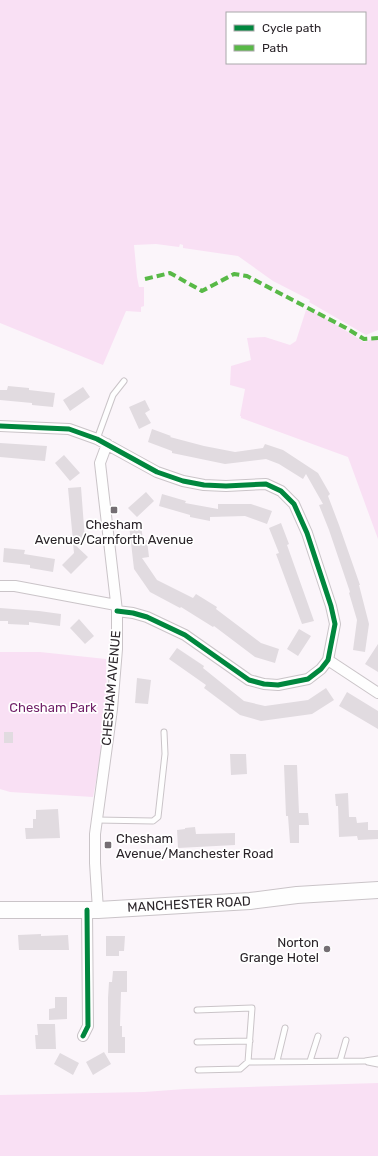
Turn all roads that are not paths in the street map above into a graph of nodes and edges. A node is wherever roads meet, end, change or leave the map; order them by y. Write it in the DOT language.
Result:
graph roads {
  1 [pos="124,381"];
  2 [pos="0,426"];
  3 [pos="97,439"];
  4 [pos="108,444"];
  5 [pos="0,586"];
  6 [pos="116,608"];
  7 [pos="328,660"];
  8 [pos="378,693"];
  9 [pos="164,732"];
  10 [pos="96,820"];
  11 [pos="378,890"];
  12 [pos="0,910"];
  13 [pos="93,910"];
  14 [pos="197,1010"];
  15 [pos="285,1028"];
  16 [pos="83,1036"];
  17 [pos="318,1036"];
  18 [pos="346,1040"];
  19 [pos="250,1041"];
  20 [pos="197,1042"];
  21 [pos="378,1059"];
  22 [pos="277,1061"];
  23 [pos="310,1061"];
  24 [pos="340,1061"];
  25 [pos="365,1061"];
  26 [pos="248,1062"];
  27 [pos="378,1064"];
  28 [pos="198,1070"];
  1 -- 3 [label="lane"];
  2 -- 3 [label="street"];
  3 -- 4 [label="street"];
  4 -- 6 [label="street, CHESHAM AVENUE"];
  4 -- 7 [label="street"];
  5 -- 6 [label="street"];
  6 -- 7 [label="street"];
  6 -- 10 [label="street, CHESHAM AVENUE"];
  7 -- 8 [label="street"];
  9 -- 10 [label="lane"];
  10 -- 13 [label="street, CHESHAM AVENUE"];
  11 -- 13 [label="main road, MANCHESTER ROAD"];
  12 -- 13 [label="main road, MANCHESTER ROAD"];
  13 -- 16 [label="street, CHESHAM AVENUE"];
  14 -- 19 [label="lane"];
  15 -- 22 [label="lane"];
  17 -- 23 [label="lane"];
  18 -- 24 [label="lane"];
  19 -- 20 [label="lane"];
  19 -- 26 [label="lane"];
  21 -- 25 [label="lane"];
  22 -- 23 [label="lane"];
  22 -- 26 [label="lane"];
  23 -- 24 [label="lane"];
  24 -- 25 [label="lane"];
  25 -- 27 [label="lane"];
  26 -- 28 [label="lane"];
}
